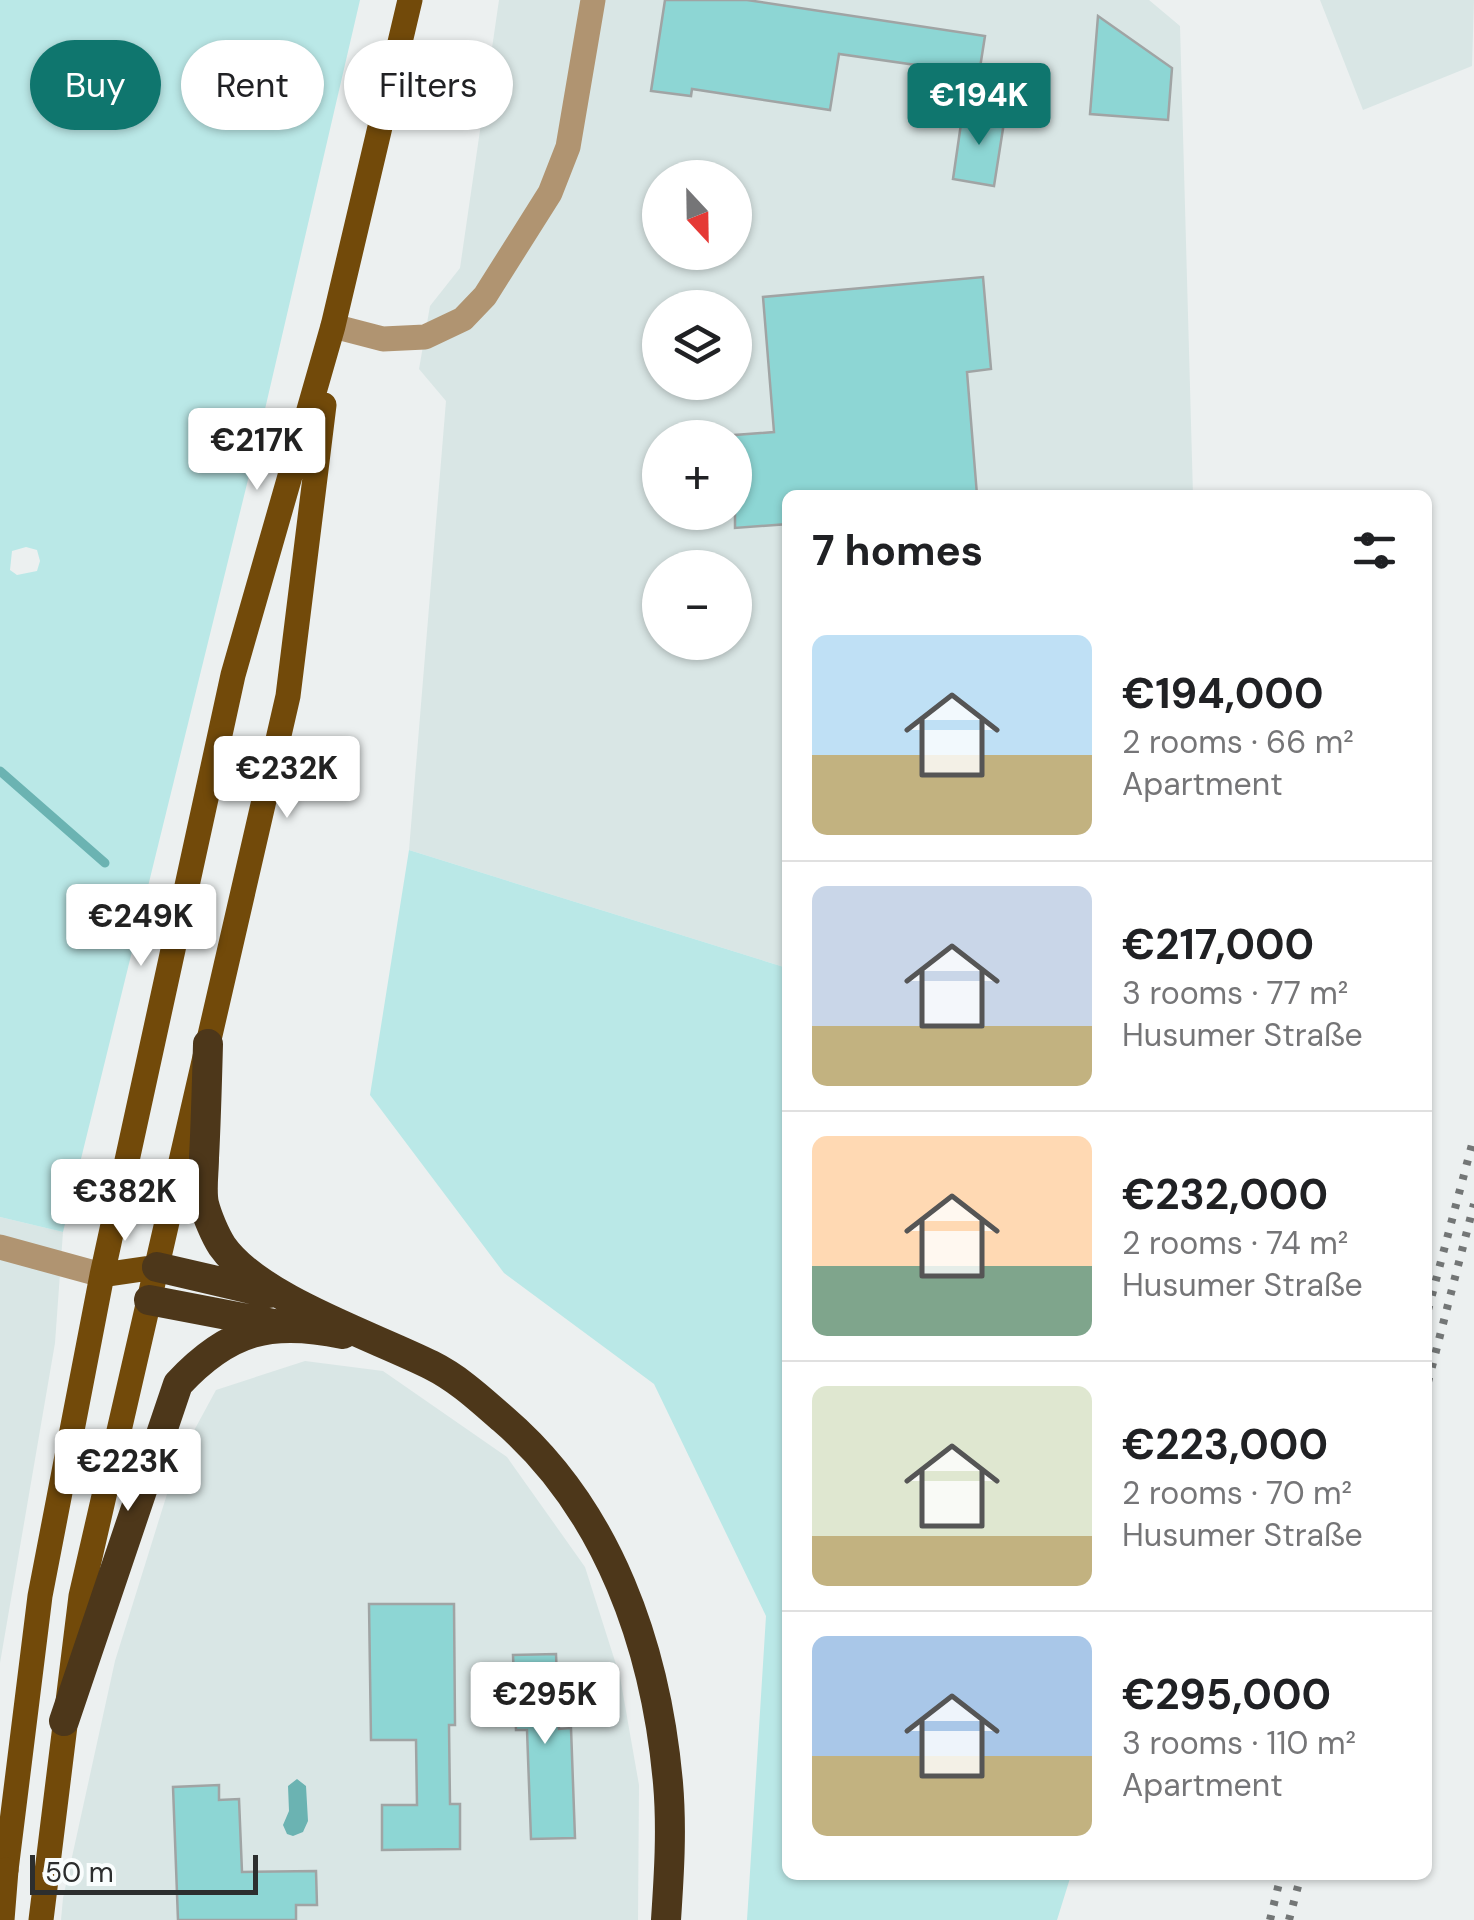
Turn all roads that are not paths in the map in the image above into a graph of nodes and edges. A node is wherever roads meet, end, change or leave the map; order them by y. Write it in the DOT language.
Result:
graph roads {
  1 [pos="410,0"];
  2 [pos="593,0"];
  3 [pos="334,326"];
  4 [pos="208,1044"];
  5 [pos="0,1247"];
  6 [pos="157,1268"];
  7 [pos="102,1276"];
  8 [pos="150,1300"];
  9 [pos="284,1311"];
  10 [pos="64,1720"];
  11 [pos="4,1918"];
  12 [pos="41,1920"];
  13 [pos="666,1920"];
  1 -- 3 [label="main road"];
  2 -- 3 [label="street"];
  3 -- 4 [label="main road"];
  3 -- 7 [label="main road"];
  4 -- 6 [label="main road"];
  4 -- 9 [label="highway"];
  5 -- 7 [label="street"];
  6 -- 7 [label="main road"];
  6 -- 8 [label="main road"];
  6 -- 9 [label="highway"];
  7 -- 8 [label="main road"];
  7 -- 11 [label="main road, bridge"];
  8 -- 9 [label="highway"];
  8 -- 10 [label="main road"];
  9 -- 10 [label="highway"];
  9 -- 13 [label="highway"];
  10 -- 12 [label="main road"];
}
